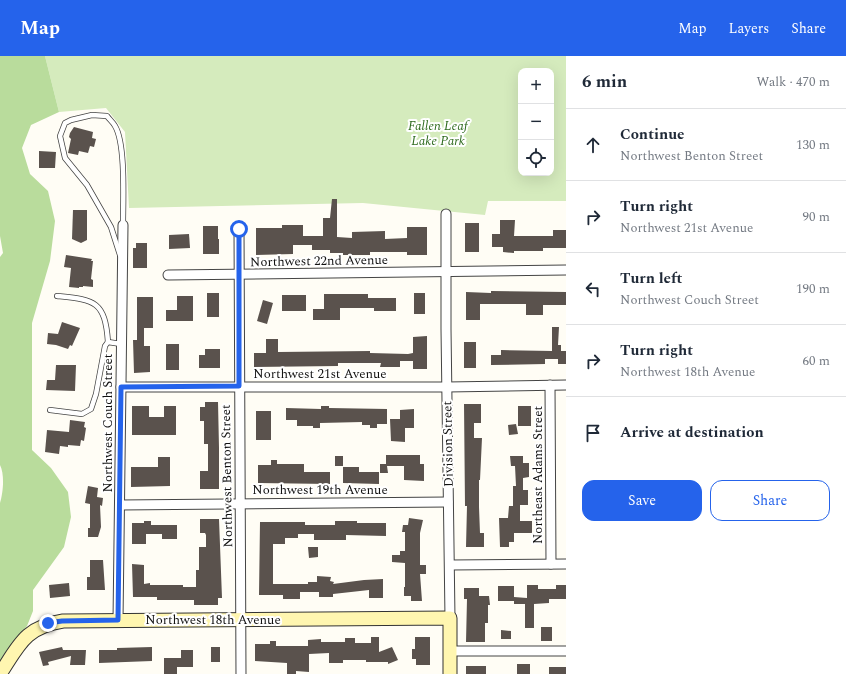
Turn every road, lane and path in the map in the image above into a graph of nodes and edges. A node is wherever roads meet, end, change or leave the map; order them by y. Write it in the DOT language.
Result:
graph roads {
  1 [pos="446,214"];
  2 [pos="123,225"];
  3 [pos="239,229"];
  4 [pos="122,262"];
  5 [pos="566,270"];
  6 [pos="446,272"];
  7 [pos="168,275"];
  8 [pos="239,275"];
  9 [pos="57,296"];
  10 [pos="108,342"];
  11 [pos="121,344"];
  12 [pos="550,385"];
  13 [pos="566,385"];
  14 [pos="239,386"];
  15 [pos="121,387"];
  16 [pos="447,387"];
  17 [pos="50,410"];
  18 [pos="448,502"];
  19 [pos="241,504"];
  20 [pos="120,505"];
  21 [pos="551,564"];
  22 [pos="566,564"];
  23 [pos="450,565"];
  24 [pos="450,618"];
  25 [pos="118,620"];
  26 [pos="241,620"];
  27 [pos="450,651"];
  28 [pos="566,651"];
  29 [pos="0,674"];
  30 [pos="241,674"];
  31 [pos="450,674"];
  1 -- 6 [label="street, Division Street"];
  2 -- 4 [label="street, Northwest Couch Street"];
  2 -- 4 [label="lane"];
  3 -- 8 [label="street, Northwest Benton Street"];
  4 -- 11 [label="street, Northwest Couch Street"];
  5 -- 6 [label="street, Northwest 22nd Avenue"];
  6 -- 8 [label="street, Northwest 22nd Avenue"];
  6 -- 16 [label="street, Division Street"];
  7 -- 8 [label="street, Northwest 22nd Avenue"];
  8 -- 14 [label="street, Northwest Benton Street"];
  9 -- 10 [label="lane"];
  10 -- 11 [label="lane"];
  10 -- 17 [label="lane"];
  11 -- 15 [label="street, Northwest Couch Street"];
  12 -- 13 [label="street, Northwest 21st Avenue"];
  12 -- 16 [label="street, Northwest 21st Avenue"];
  12 -- 21 [label="street, Northeast Adams Street"];
  14 -- 15 [label="street, Northwest 21st Avenue"];
  14 -- 16 [label="street, Northwest 21st Avenue"];
  14 -- 19 [label="street, Northwest Benton Street"];
  15 -- 20 [label="street, Northwest Couch Street"];
  16 -- 18 [label="street, Division Street"];
  18 -- 19 [label="street, Northwest 19th Avenue"];
  18 -- 23 [label="street, Division Street"];
  19 -- 20 [label="street, Northwest 19th Avenue"];
  19 -- 26 [label="street, Northwest Benton Street"];
  20 -- 25 [label="street, Northwest Couch Street"];
  21 -- 22 [label="street"];
  21 -- 23 [label="street"];
  23 -- 24 [label="street, Division Street"];
  24 -- 26 [label="street, Northwest 18th Avenue"];
  24 -- 27 [label="street, Division Street"];
  25 -- 26 [label="street, Northwest 18th Avenue"];
  25 -- 29 [label="street, Northwest 18th Avenue"];
  26 -- 30 [label="street, Northwest Benton Street"];
  27 -- 28 [label="street"];
  27 -- 31 [label="street, Division Street"];
}
